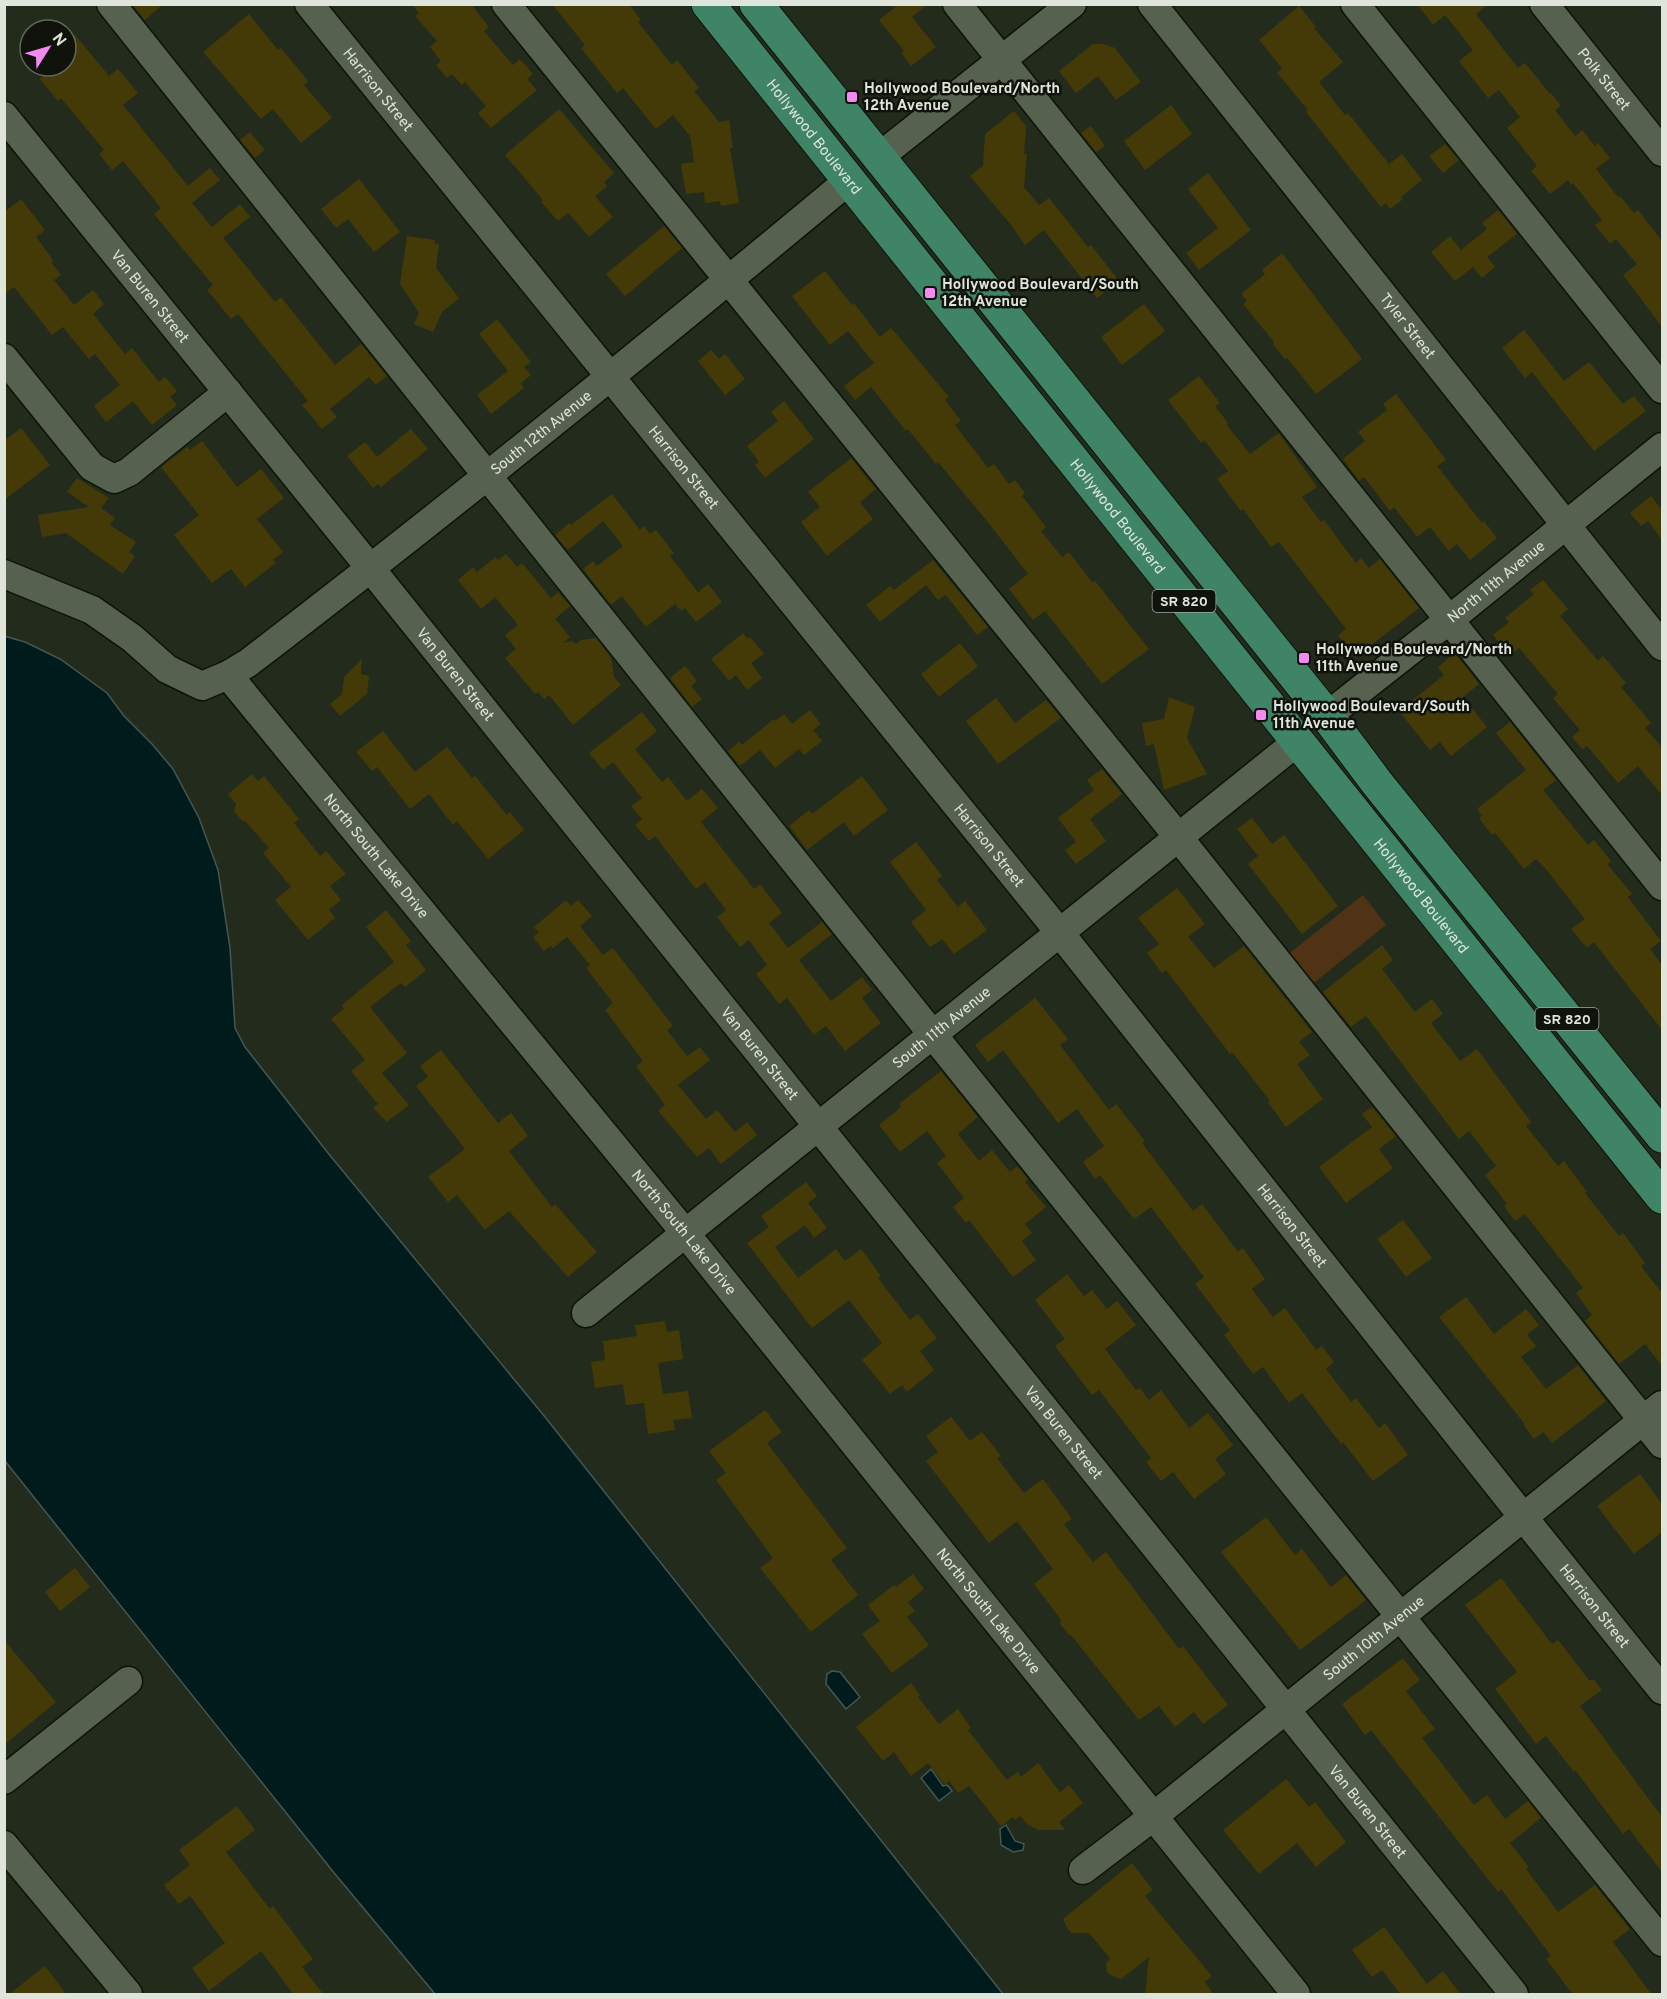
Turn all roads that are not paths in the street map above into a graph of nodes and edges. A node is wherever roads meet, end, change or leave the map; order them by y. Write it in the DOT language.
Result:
graph roads {
  1 [pos="111,4"];
  2 [pos="309,4"];
  3 [pos="506,4"];
  4 [pos="708,4"];
  5 [pos="756,4"];
  6 [pos="957,4"];
  7 [pos="1072,4"];
  8 [pos="1152,4"];
  9 [pos="1354,4"];
  10 [pos="1544,4"];
  11 [pos="1001,60"];
  12 [pos="4,116"];
  13 [pos="1662,152"];
  14 [pos="879,158"];
  15 [pos="848,181"];
  16 [pos="728,280"];
  17 [pos="4,358"];
  18 [pos="611,377"];
  19 [pos="1662,389"];
  20 [pos="228,392"];
  21 [pos="1662,447"];
  22 [pos="487,476"];
  23 [pos="1566,526"];
  24 [pos="371,569"];
  25 [pos="4,574"];
  26 [pos="1449,620"];
  27 [pos="1220,646"];
  28 [pos="1662,646"];
  29 [pos="228,675"];
  30 [pos="1327,716"];
  31 [pos="1297,742"];
  32 [pos="1377,783"];
  33 [pos="1179,838"];
  34 [pos="1662,886"];
  35 [pos="1060,933"];
  36 [pos="933,1035"];
  37 [pos="819,1126"];
  38 [pos="1662,1136"];
  39 [pos="1662,1197"];
  40 [pos="686,1234"];
  41 [pos="586,1313"];
  42 [pos="1653,1413"];
  43 [pos="1662,1444"];
  44 [pos="1524,1518"];
  45 [pos="1400,1617"];
  46 [pos="128,1681"];
  47 [pos="1662,1690"];
  48 [pos="1286,1710"];
  49 [pos="4,1780"];
  50 [pos="1154,1816"];
  51 [pos="4,1845"];
  52 [pos="1083,1870"];
  53 [pos="1662,1942"];
  54 [pos="128,1995"];
  55 [pos="1296,1995"];
  56 [pos="1514,1995"];
  1 -- 22 [label="street"];
  2 -- 18 [label="street, Harrison Street"];
  3 -- 16 [label="street"];
  4 -- 15 [label="main road, Hollywood Boulevard / SR 820"];
  5 -- 14 [label="main road, SR 820"];
  6 -- 11 [label="street"];
  7 -- 11 [label="street"];
  8 -- 23 [label="street, Tyler Street"];
  9 -- 19 [label="street"];
  10 -- 13 [label="street, Polk Street"];
  11 -- 14 [label="street"];
  11 -- 26 [label="street"];
  12 -- 20 [label="street, Van Buren Street"];
  14 -- 30 [label="main road, SR 820"];
  15 -- 16 [label="street, South 12th Avenue"];
  15 -- 27 [label="main road, Hollywood Boulevard / SR 820"];
  16 -- 18 [label="street, South 12th Avenue"];
  16 -- 33 [label="street"];
  17 -- 20 [label="street"];
  18 -- 22 [label="street, South 12th Avenue"];
  18 -- 35 [label="street, Harrison Street"];
  20 -- 24 [label="street, Van Buren Street"];
  21 -- 23 [label="street, North 11th Avenue"];
  22 -- 24 [label="street, South 12th Avenue"];
  22 -- 36 [label="street"];
  23 -- 26 [label="street, North 11th Avenue"];
  23 -- 28 [label="street, Tyler Street"];
  24 -- 29 [label="street, South 12th Avenue"];
  24 -- 37 [label="street, Van Buren Street"];
  25 -- 29 [label="street"];
  26 -- 30 [label="street, North 11th Avenue"];
  26 -- 34 [label="street"];
  27 -- 30 [label="main road"];
  27 -- 31 [label="main road, Hollywood Boulevard / SR 820"];
  29 -- 40 [label="street, North South Lake Drive"];
  30 -- 32 [label="main road, SR 820"];
  31 -- 32 [label="main road"];
  31 -- 33 [label="street, South 11th Avenue"];
  31 -- 39 [label="main road, Hollywood Boulevard / SR 820"];
  32 -- 38 [label="main road, SR 820"];
  33 -- 35 [label="street, South 11th Avenue"];
  33 -- 42 [label="street"];
  35 -- 36 [label="street, South 11th Avenue"];
  35 -- 44 [label="street, Harrison Street"];
  36 -- 37 [label="street, South 11th Avenue"];
  36 -- 45 [label="street"];
  37 -- 40 [label="street, South 11th Avenue"];
  37 -- 48 [label="street, Van Buren Street"];
  40 -- 41 [label="street, South 11th Avenue"];
  40 -- 50 [label="street, North South Lake Drive"];
  42 -- 43 [label="street"];
  42 -- 44 [label="street, South 10th Avenue"];
  44 -- 45 [label="street, South 10th Avenue"];
  44 -- 47 [label="street, Harrison Street"];
  45 -- 48 [label="street, South 10th Avenue"];
  45 -- 53 [label="street"];
  46 -- 49 [label="street"];
  48 -- 50 [label="street, South 10th Avenue"];
  48 -- 56 [label="street, Van Buren Street"];
  50 -- 52 [label="street, South 10th Avenue"];
  50 -- 55 [label="street, North South Lake Drive"];
  51 -- 54 [label="street"];
}
